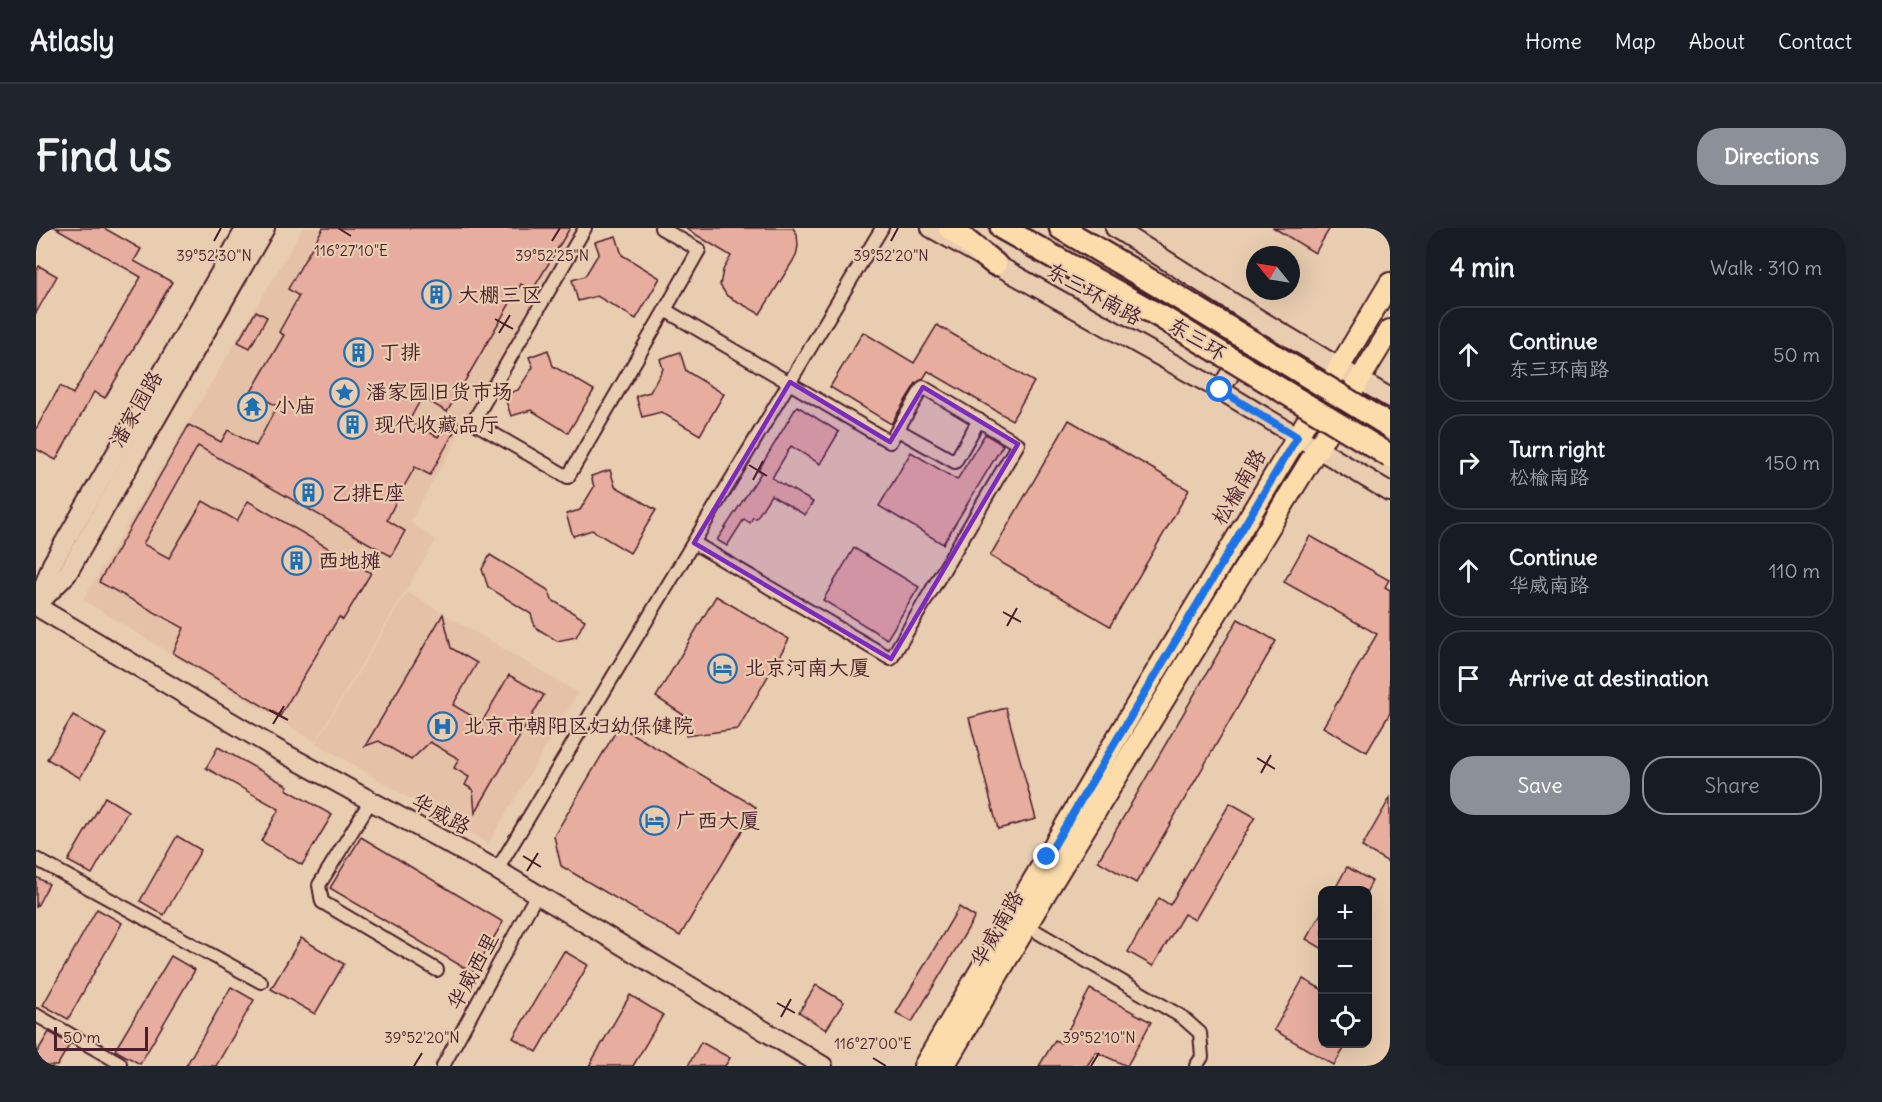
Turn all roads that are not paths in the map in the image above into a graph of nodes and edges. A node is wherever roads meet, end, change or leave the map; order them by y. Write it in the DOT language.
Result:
graph roads {
  1 [pos="246,228"];
  2 [pos="265,228"];
  3 [pos="585,228"];
  4 [pos="662,228"];
  5 [pos="882,228"];
  6 [pos="931,228"];
  7 [pos="951,228"];
  8 [pos="1002,228"];
  9 [pos="1061,228"];
  10 [pos="1115,228"];
  11 [pos="995,264"];
  12 [pos="1390,283"];
  13 [pos="665,310"];
  14 [pos="1262,321"];
  15 [pos="1390,330"];
  16 [pos="1340,368"];
  17 [pos="1360,380"];
  18 [pos="790,382"];
  19 [pos="1220,390"];
  20 [pos="1389,394"];
  21 [pos="979,420"];
  22 [pos="1390,426"];
  23 [pos="898,430"];
  24 [pos="1297,437"];
  25 [pos="1318,449"];
  26 [pos="1390,456"];
  27 [pos="1390,492"];
  28 [pos="694,543"];
  29 [pos="36,606"];
  30 [pos="1148,685"];
  31 [pos="370,802"];
  32 [pos="36,859"];
  33 [pos="497,870"];
  34 [pos="537,894"];
  35 [pos="1027,926"];
  36 [pos="437,970"];
  37 [pos="261,982"];
  38 [pos="36,1015"];
  39 [pos="120,1063"];
  40 [pos="443,1066"];
  41 [pos="823,1066"];
  42 [pos="924,1066"];
  43 [pos="944,1066"];
  44 [pos="1196,1066"];
  1 -- 29 [label="street, 潘家园路"];
  2 -- 29 [label="street, 潘家园路"];
  3 -- 13 [label="street"];
  4 -- 13 [label="street"];
  5 -- 18 [label="street"];
  6 -- 11 [label="street, 东三环南路"];
  7 -- 11 [label="highway"];
  8 -- 26 [label="highway, 东三环, bridge"];
  9 -- 22 [label="highway, 东三环, bridge"];
  10 -- 14 [label="street"];
  11 -- 19 [label="street, 东三环南路"];
  12 -- 16 [label="main road, 松榆南路"];
  13 -- 18 [label="street"];
  14 -- 16 [label="street"];
  14 -- 19 [label="street"];
  15 -- 17 [label="main road"];
  16 -- 17 [label="street"];
  16 -- 24 [label="main road, 松榆南路"];
  17 -- 20 [label="street"];
  17 -- 25 [label="main road, 华威南路"];
  18 -- 23 [label="street"];
  18 -- 28 [label="street"];
  19 -- 24 [label="street, 东三环南路"];
  21 -- 23 [label="street"];
  21 -- 23 [label="street"];
  21 -- 28 [label="street"];
  24 -- 25 [label="street, 东三环南路"];
  24 -- 30 [label="main road, 松榆南路"];
  25 -- 27 [label="street, 东三环南路"];
  25 -- 35 [label="main road, 华威南路"];
  28 -- 33 [label="street"];
  29 -- 31 [label="street, 华威路"];
  30 -- 42 [label="main road, 华威南路"];
  31 -- 33 [label="street, 华威路"];
  31 -- 36 [label="street"];
  32 -- 37 [label="street"];
  33 -- 34 [label="street, 华威路"];
  34 -- 40 [label="street, 华威西里"];
  34 -- 41 [label="street, 华威路"];
  35 -- 43 [label="main road, 华威南路"];
  35 -- 44 [label="street"];
  38 -- 39 [label="street"];
}
